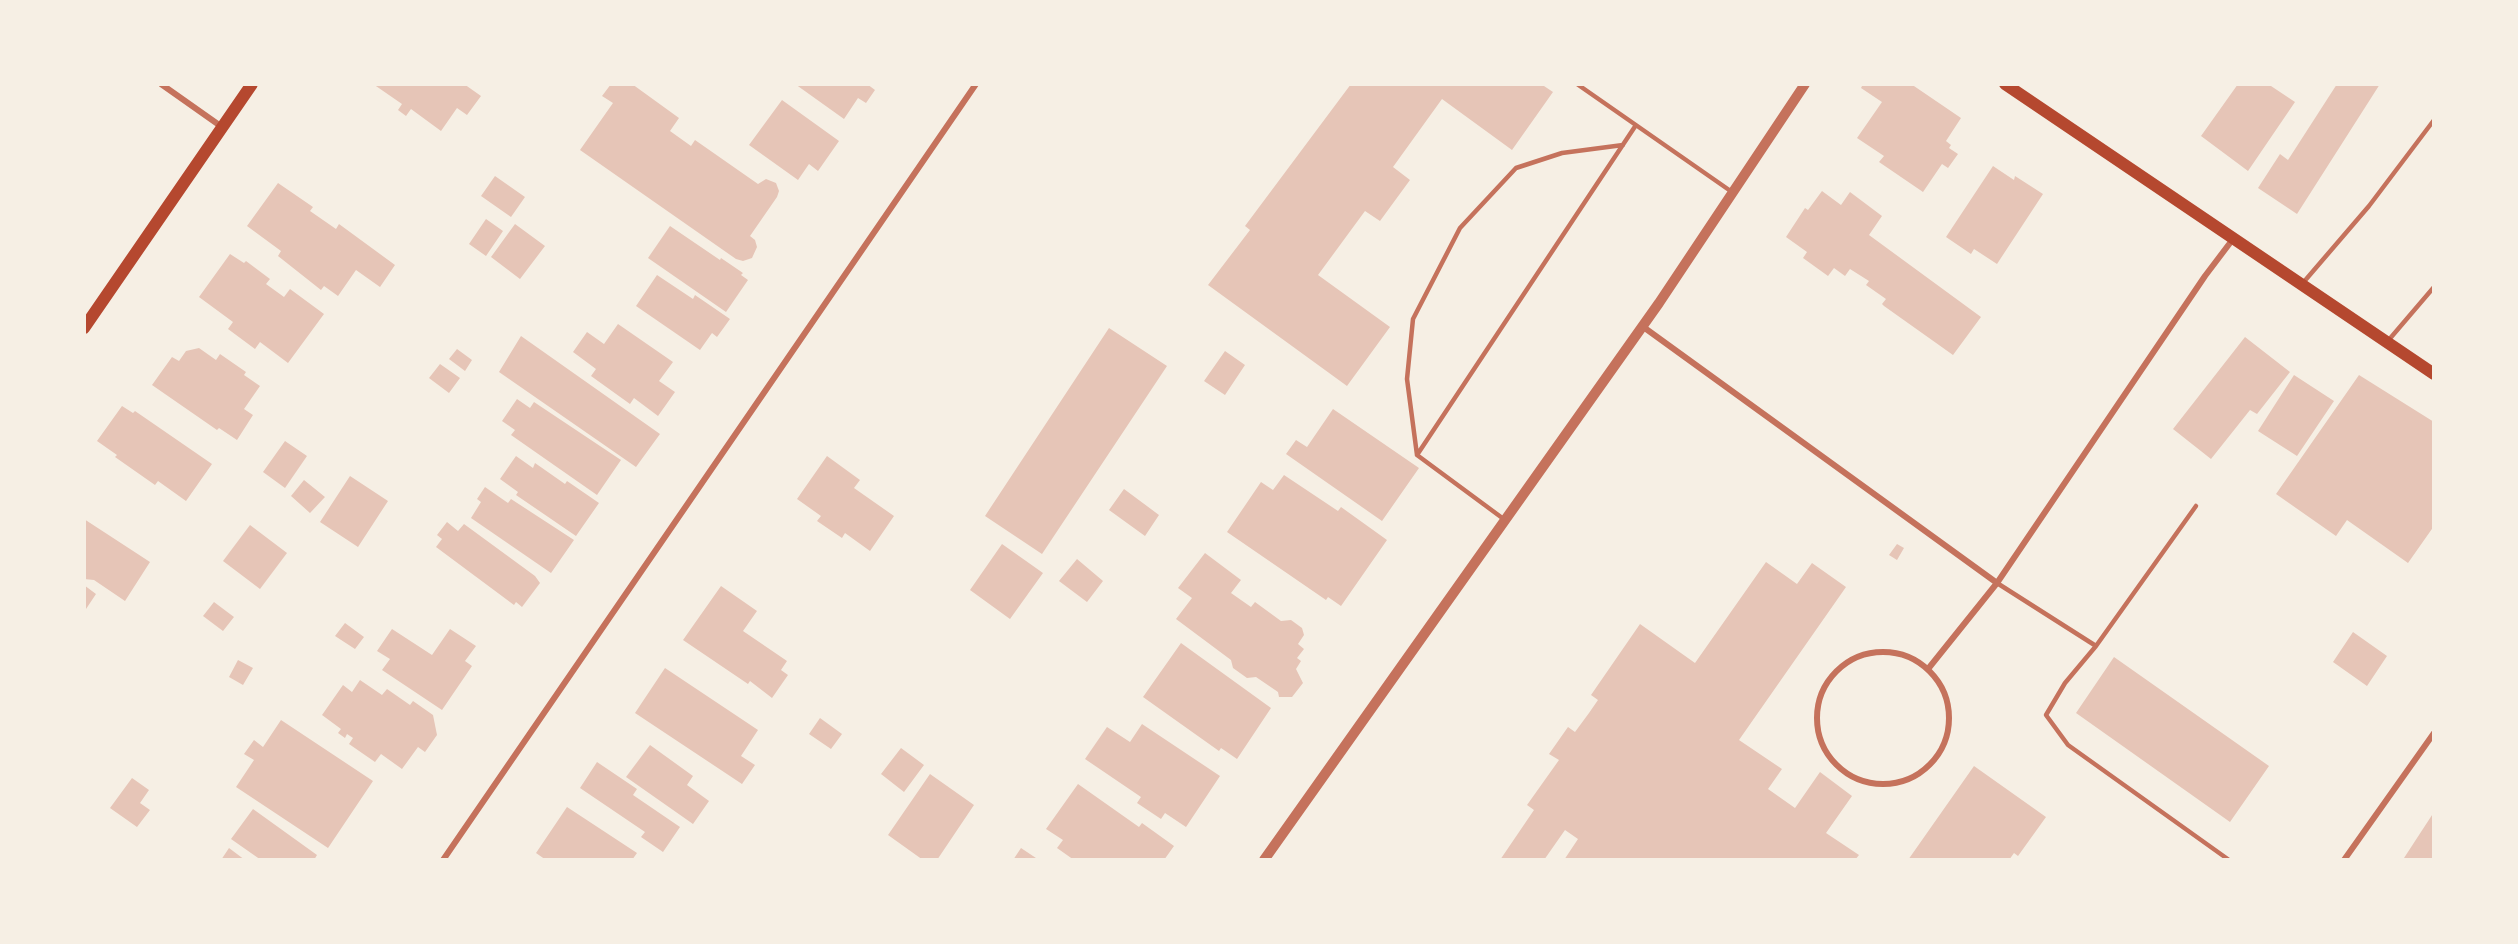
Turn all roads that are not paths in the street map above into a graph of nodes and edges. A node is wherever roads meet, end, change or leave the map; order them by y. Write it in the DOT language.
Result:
graph roads {
  1 [pos="161,84"];
  2 [pos="252,84"];
  3 [pos="976,84"];
  4 [pos="1577,84"];
  5 [pos="1805,84"];
  6 [pos="2005,84"];
  7 [pos="2434,120"];
  8 [pos="1636,125"];
  9 [pos="222,127"];
  10 [pos="1623,145"];
  11 [pos="1732,192"];
  12 [pos="2234,238"];
  13 [pos="2301,284"];
  14 [pos="2434,287"];
  15 [pos="1642,326"];
  16 [pos="84,328"];
  17 [pos="2388,342"];
  18 [pos="2434,374"];
  19 [pos="1417,455"];
  20 [pos="2196,506"];
  21 [pos="1505,520"];
  22 [pos="1997,583"];
  23 [pos="2096,645"];
  24 [pos="1928,669"];
  25 [pos="2434,733"];
  26 [pos="443,860"];
  27 [pos="1264,860"];
  28 [pos="2229,860"];
  29 [pos="2344,860"];
  1 -- 9 [label="street"];
  2 -- 9 [label="main road"];
  3 -- 26 [label="street"];
  4 -- 8 [label="lane"];
  5 -- 11 [label="street"];
  6 -- 12 [label="main road"];
  7 -- 13 [label="lane"];
  8 -- 10 [label="lane"];
  8 -- 11 [label="lane"];
  9 -- 16 [label="main road"];
  10 -- 19 [label="lane"];
  10 -- 19 [label="lane"];
  11 -- 15 [label="street"];
  12 -- 13 [label="main road"];
  12 -- 22 [label="street"];
  13 -- 17 [label="main road"];
  14 -- 17 [label="lane"];
  15 -- 21 [label="street"];
  15 -- 22 [label="street"];
  17 -- 18 [label="main road"];
  19 -- 21 [label="lane"];
  20 -- 23 [label="lane"];
  21 -- 27 [label="street"];
  22 -- 23 [label="lane"];
  22 -- 24 [label="street"];
  23 -- 28 [label="lane"];
  24 -- 24 [label="street"];
  25 -- 29 [label="street"];
}
